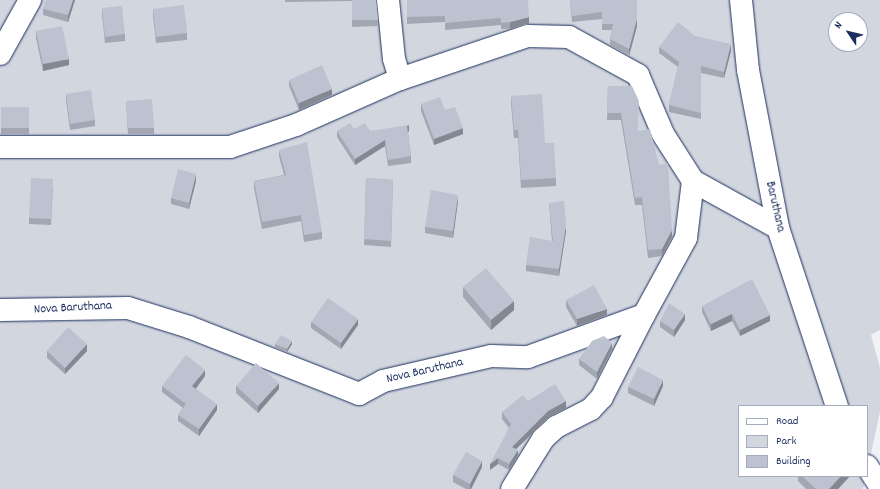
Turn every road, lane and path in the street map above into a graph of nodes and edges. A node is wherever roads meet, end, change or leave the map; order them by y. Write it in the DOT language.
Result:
graph roads {
  1 [pos="30,0"];
  2 [pos="388,0"];
  3 [pos="741,0"];
  4 [pos="0,54"];
  5 [pos="400,79"];
  6 [pos="0,147"];
  7 [pos="693,181"];
  8 [pos="778,228"];
  9 [pos="0,310"];
  10 [pos="644,315"];
  11 [pos="837,405"];
  12 [pos="868,468"];
  13 [pos="880,486"];
  14 [pos="512,489"];
  1 -- 4 [label="street"];
  2 -- 5 [label="street"];
  3 -- 8 [label="street, Baruthana"];
  5 -- 6 [label="street"];
  5 -- 7 [label="street"];
  7 -- 8 [label="street"];
  7 -- 10 [label="street"];
  8 -- 11 [label="street, Baruthana"];
  9 -- 10 [label="street, Nova Baruthana"];
  10 -- 14 [label="street"];
  12 -- 13 [label="street"];
}
